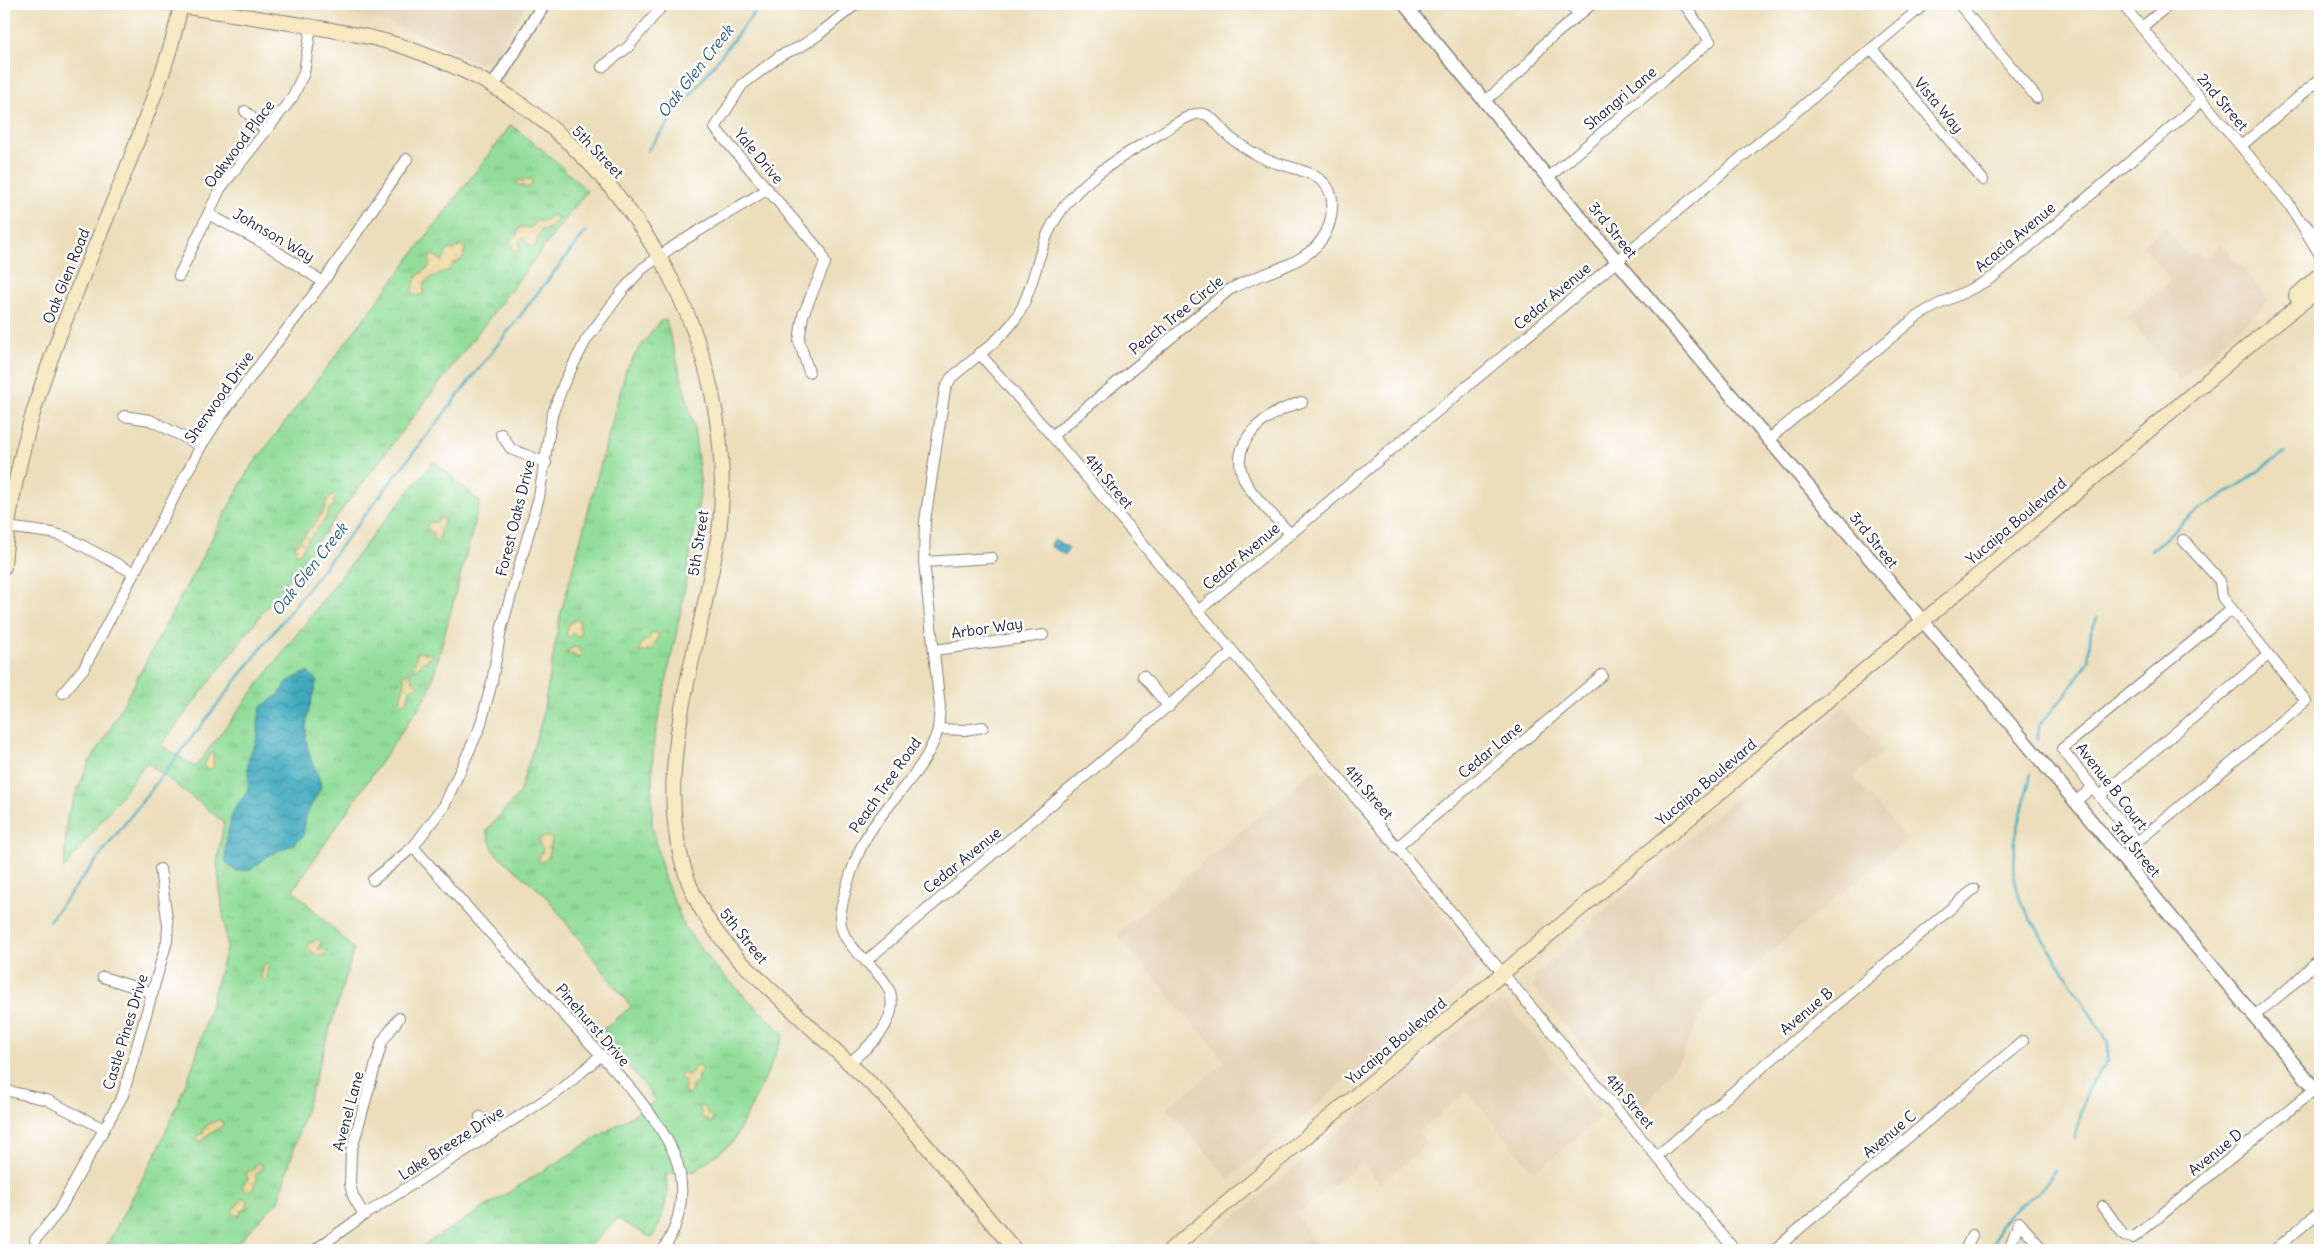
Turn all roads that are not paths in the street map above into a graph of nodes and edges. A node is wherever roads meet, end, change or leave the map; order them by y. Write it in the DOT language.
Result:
graph roads {
  1 [pos="544,4"];
  2 [pos="664,4"];
  3 [pos="856,4"];
  4 [pos="1404,4"];
  5 [pos="1570,4"];
  6 [pos="1592,4"];
  7 [pos="1684,4"];
  8 [pos="1925,4"];
  9 [pos="1959,4"];
  10 [pos="2122,4"];
  11 [pos="2170,4"];
  12 [pos="181,5"];
  13 [pos="1579,15"];
  14 [pos="311,26"];
  15 [pos="2142,28"];
  16 [pos="1872,49"];
  17 [pos="602,67"];
  18 [pos="2320,79"];
  19 [pos="493,86"];
  20 [pos="2037,98"];
  21 [pos="1485,101"];
  22 [pos="2202,101"];
  23 [pos="245,111"];
  24 [pos="266,131"];
  25 [pos="2241,146"];
  26 [pos="407,159"];
  27 [pos="1549,177"];
  28 [pos="1983,180"];
  29 [pos="768,189"];
  30 [pos="208,214"];
  31 [pos="2301,221"];
  32 [pos="2320,237"];
  33 [pos="2320,255"];
  34 [pos="660,256"];
  35 [pos="1617,261"];
  36 [pos="2320,274"];
  37 [pos="179,276"];
  38 [pos="323,282"];
  39 [pos="2320,289"];
  40 [pos="2261,335"];
  41 [pos="979,353"];
  42 [pos="809,372"];
  43 [pos="1302,402"];
  44 [pos="124,416"];
  45 [pos="501,434"];
  46 [pos="1052,436"];
  47 [pos="1769,439"];
  48 [pos="201,446"];
  49 [pos="546,463"];
  50 [pos="6,527"];
  51 [pos="1290,534"];
  52 [pos="2183,540"];
  53 [pos="992,558"];
  54 [pos="924,562"];
  55 [pos="4,567"];
  56 [pos="134,573"];
  57 [pos="2231,610"];
  58 [pos="1198,611"];
  59 [pos="1922,621"];
  60 [pos="1042,635"];
  61 [pos="935,650"];
  62 [pos="1232,652"];
  63 [pos="2268,655"];
  64 [pos="1602,675"];
  65 [pos="1143,676"];
  66 [pos="64,693"];
  67 [pos="1169,707"];
  68 [pos="984,727"];
  69 [pos="938,728"];
  70 [pos="2092,787"];
  71 [pos="2100,796"];
  72 [pos="2075,802"];
  73 [pos="413,847"];
  74 [pos="1396,848"];
  75 [pos="160,869"];
  76 [pos="374,880"];
  77 [pos="1974,889"];
  78 [pos="2320,958"];
  79 [pos="866,961"];
  80 [pos="1504,973"];
  81 [pos="103,977"];
  82 [pos="153,992"];
  83 [pos="2254,1016"];
  84 [pos="399,1018"];
  85 [pos="2022,1041"];
  86 [pos="600,1056"];
  87 [pos="850,1063"];
  88 [pos="4,1090"];
  89 [pos="2318,1092"];
  90 [pos="480,1117"];
  91 [pos="104,1129"];
  92 [pos="491,1134"];
  93 [pos="1657,1156"];
  94 [pos="2103,1206"];
  95 [pos="2320,1211"];
  96 [pos="364,1216"];
  97 [pos="1972,1235"];
  98 [pos="36,1240"];
  99 [pos="315,1250"];
  100 [pos="663,1250"];
  101 [pos="1015,1250"];
  102 [pos="1170,1250"];
  103 [pos="1735,1250"];
  104 [pos="1774,1250"];
  105 [pos="1965,1250"];
  106 [pos="2010,1250"];
  107 [pos="2043,1250"];
  108 [pos="2275,1250"];
  1 -- 19 [label="street"];
  2 -- 17 [label="street"];
  3 -- 29 [label="street, Yale Drive"];
  4 -- 21 [label="street, 3rd Street"];
  5 -- 13 [label="street"];
  6 -- 13 [label="street"];
  7 -- 27 [label="street, Shangri Lane"];
  8 -- 16 [label="street, Cedar Avenue"];
  9 -- 20 [label="street"];
  10 -- 15 [label="street, 2nd Street"];
  11 -- 15 [label="street"];
  12 -- 14 [label="main road, 5th Street"];
  12 -- 50 [label="main road, Oak Glen Road"];
  13 -- 21 [label="street"];
  14 -- 19 [label="main road, 5th Street"];
  14 -- 24 [label="street, Oakwood Place"];
  15 -- 22 [label="street, 2nd Street"];
  16 -- 28 [label="street, Vista Way"];
  16 -- 35 [label="street, Cedar Avenue"];
  18 -- 25 [label="street"];
  19 -- 34 [label="main road, 5th Street"];
  21 -- 27 [label="street, 3rd Street"];
  22 -- 25 [label="street, 2nd Street"];
  22 -- 47 [label="street, Acacia Avenue"];
  23 -- 24 [label="street"];
  24 -- 30 [label="street, Oakwood Place"];
  25 -- 31 [label="street, 2nd Street"];
  26 -- 38 [label="street, Sherwood Drive"];
  27 -- 35 [label="street, 3rd Street"];
  29 -- 34 [label="street, Forest Oaks Drive"];
  29 -- 42 [label="street, Yale Drive"];
  30 -- 37 [label="street, Oakwood Place"];
  30 -- 38 [label="street, Johnson Way"];
  31 -- 32 [label="street, 2nd Street"];
  31 -- 33 [label="street, 2nd Street"];
  34 -- 49 [label="street, Forest Oaks Drive"];
  34 -- 87 [label="main road, 5th Street"];
  35 -- 47 [label="street, 3rd Street"];
  35 -- 51 [label="street, Cedar Avenue"];
  36 -- 40 [label="main road, Yucaipa Boulevard"];
  38 -- 48 [label="street, Sherwood Drive"];
  39 -- 40 [label="main road, Yucaipa Boulevard"];
  40 -- 59 [label="main road, Yucaipa Boulevard"];
  41 -- 46 [label="street, 4th Street"];
  41 -- 46 [label="street, Peach Tree Circle"];
  41 -- 54 [label="street, Peach Tree Road"];
  43 -- 51 [label="street"];
  44 -- 48 [label="street"];
  45 -- 49 [label="street"];
  46 -- 58 [label="street, 4th Street"];
  47 -- 59 [label="street, 3rd Street"];
  48 -- 56 [label="street, Sherwood Drive"];
  49 -- 73 [label="street, Forest Oaks Drive"];
  50 -- 55 [label="main road, Oak Glen Road"];
  50 -- 56 [label="street"];
  51 -- 58 [label="street, Cedar Avenue"];
  52 -- 57 [label="street, Avenue B Court"];
  53 -- 54 [label="street"];
  54 -- 61 [label="street, Peach Tree Road"];
  56 -- 66 [label="street, Sherwood Drive"];
  57 -- 63 [label="street, Avenue B Court"];
  57 -- 70 [label="street, Avenue B Court"];
  58 -- 62 [label="street, 4th Street"];
  59 -- 72 [label="street, 3rd Street"];
  59 -- 80 [label="main road, Yucaipa Boulevard"];
  60 -- 61 [label="street, Arbor Way"];
  61 -- 69 [label="street, Peach Tree Road"];
  62 -- 67 [label="street, Cedar Avenue"];
  62 -- 74 [label="street, 4th Street"];
  63 -- 71 [label="street"];
  63 -- 71 [label="street, Avenue B Court"];
  64 -- 74 [label="street, Cedar Lane"];
  65 -- 67 [label="street"];
  67 -- 79 [label="street, Cedar Avenue"];
  68 -- 69 [label="street, Peach Tree Road"];
  69 -- 79 [label="street, Peach Tree Road"];
  70 -- 71 [label="street, Avenue B Court"];
  70 -- 72 [label="street"];
  72 -- 83 [label="street, 3rd Street"];
  73 -- 76 [label="street, Forest Oaks Drive"];
  73 -- 86 [label="street, Pinehurst Drive"];
  74 -- 80 [label="street, 4th Street"];
  75 -- 82 [label="street, Castle Pines Drive"];
  77 -- 93 [label="street, Avenue B"];
  78 -- 83 [label="street"];
  79 -- 87 [label="street, Peach Tree Road"];
  80 -- 93 [label="street, 4th Street"];
  80 -- 102 [label="main road, Yucaipa Boulevard"];
  81 -- 82 [label="street"];
  82 -- 91 [label="street, Castle Pines Drive"];
  83 -- 89 [label="street, 3rd Street"];
  84 -- 96 [label="street, Avenel Lane"];
  85 -- 104 [label="street, Avenue C"];
  86 -- 92 [label="street, Lake Breeze Drive"];
  86 -- 100 [label="street, Pinehurst Drive"];
  87 -- 101 [label="main road, 5th Street"];
  88 -- 91 [label="street"];
  89 -- 94 [label="street, Avenue D"];
  90 -- 92 [label="street"];
  91 -- 98 [label="street, Castle Pines Drive"];
  92 -- 96 [label="street, Lake Breeze Drive"];
  93 -- 103 [label="street, 4th Street"];
  95 -- 108 [label="street"];
  96 -- 99 [label="street, Lake Breeze Drive"];
  97 -- 105 [label="street"];
  106 -- 107 [label="street"];
}
